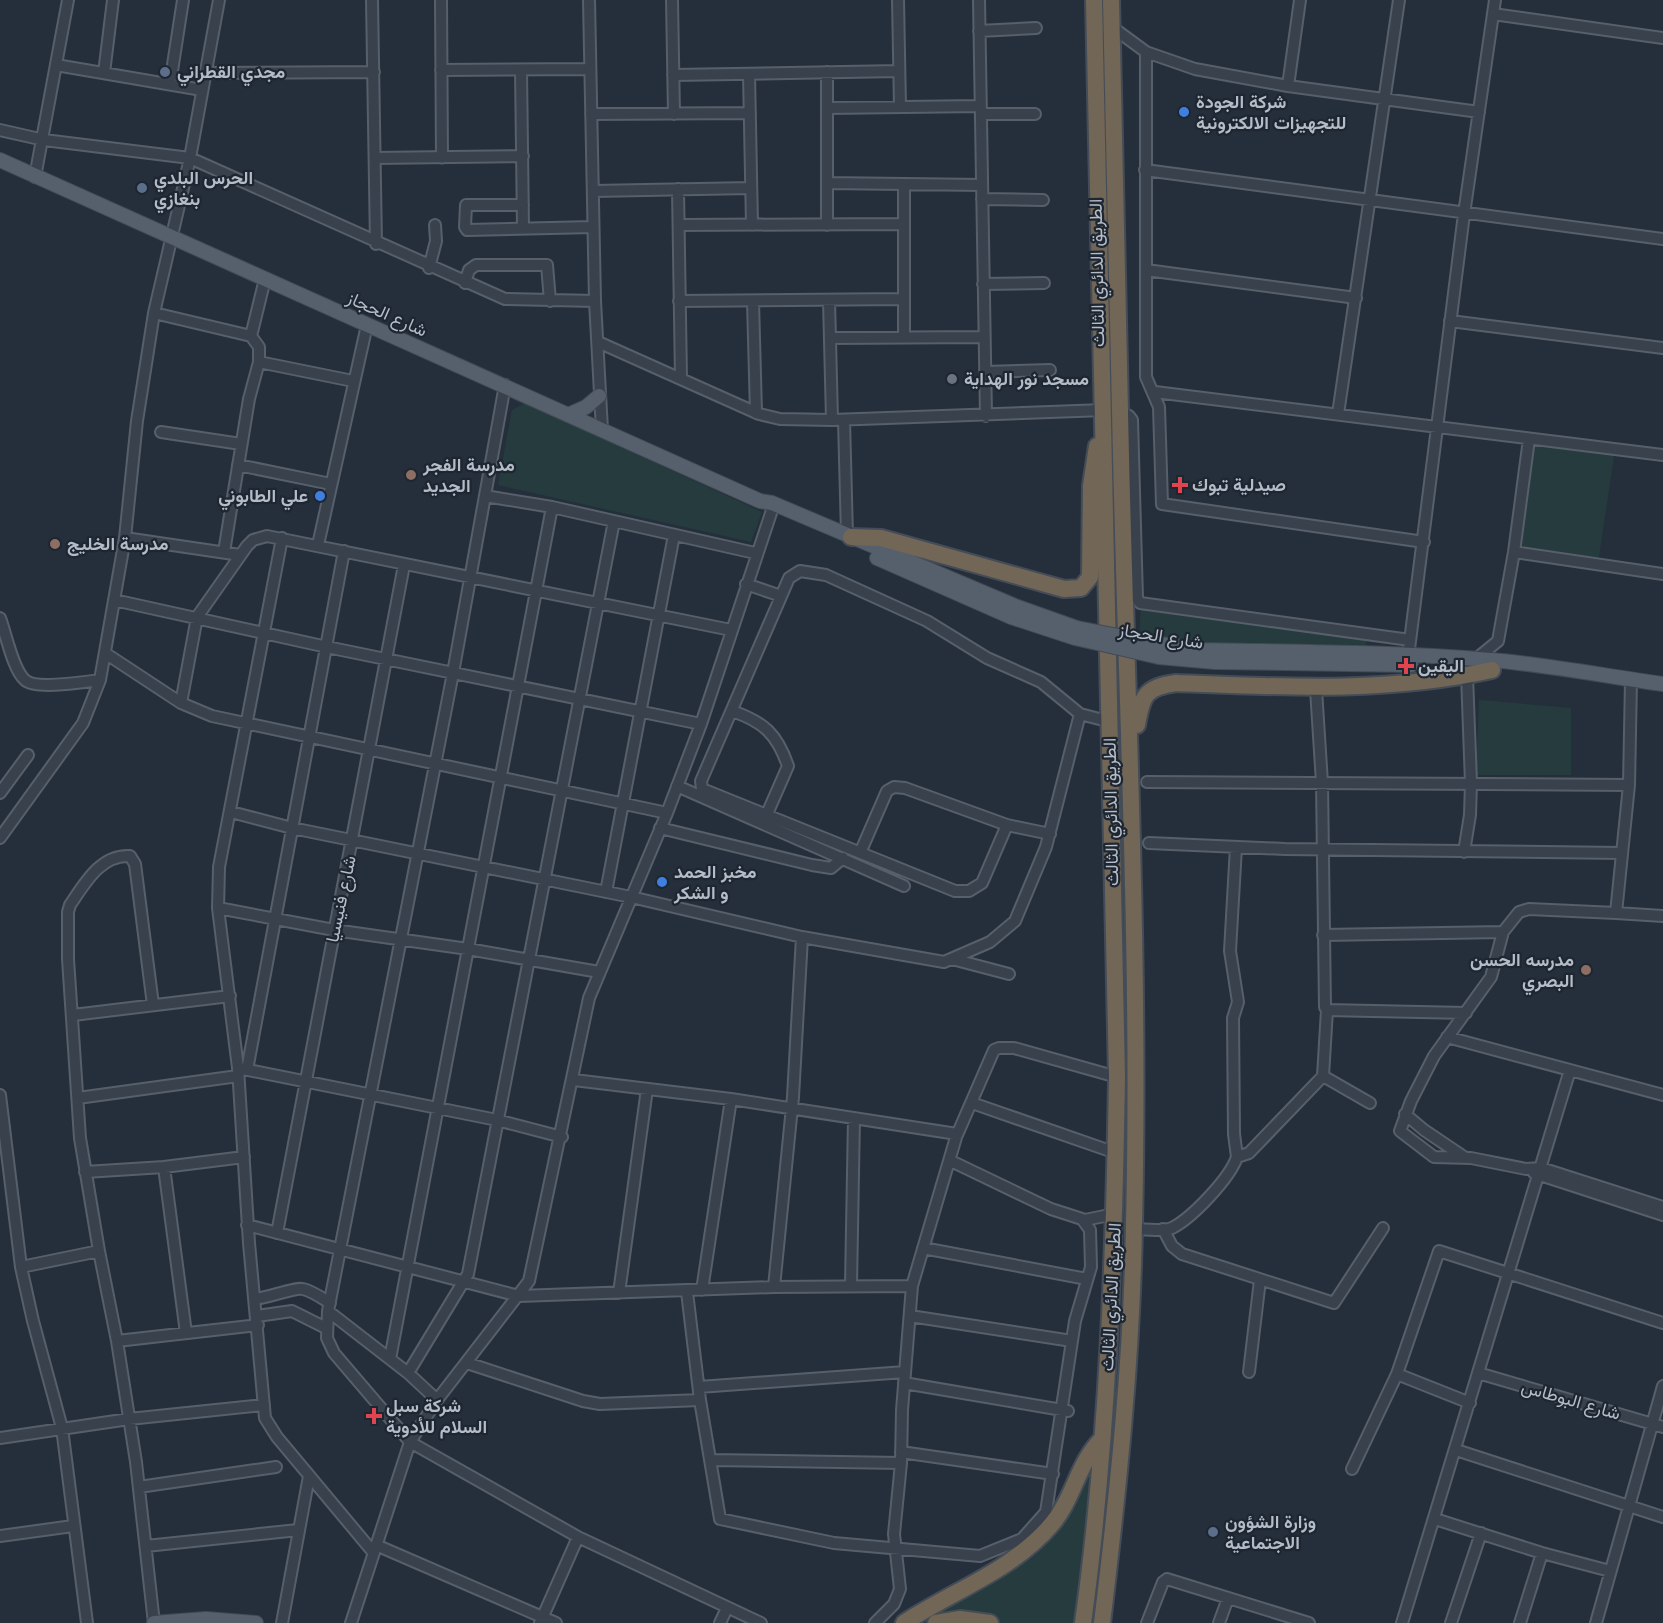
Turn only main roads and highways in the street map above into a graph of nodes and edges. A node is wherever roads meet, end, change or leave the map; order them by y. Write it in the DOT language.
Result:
graph roads {
  1 [pos="1094,0"];
  2 [pos="1111,0"];
  3 [pos="1104,55"];
  4 [pos="0,160"];
  5 [pos="599,396"];
  6 [pos="1109,414"];
  7 [pos="568,415"];
  8 [pos="760,501"];
  9 [pos="849,536"];
  10 [pos="1076,633"];
  11 [pos="1160,651"];
  12 [pos="1492,670"];
  13 [pos="1587,674"];
  14 [pos="1663,684"];
  15 [pos="1130,767"];
  16 [pos="1102,1439"];
  17 [pos="154,1623"];
  18 [pos="256,1623"];
  19 [pos="904,1623"];
  20 [pos="936,1623"];
  21 [pos="990,1623"];
  22 [pos="1083,1623"];
  23 [pos="1102,1623"];
  1 -- 3 [label="highway, الطريق الدائري الثالث"];
  2 -- 3 [label="highway, الطريق الدائري الثالث"];
  3 -- 6 [label="highway, الطريق الدائري الثالث"];
  4 -- 7 [label="main road, شارع الحجاز"];
  5 -- 7 [label="main road"];
  6 -- 9 [label="highway"];
  6 -- 15 [label="highway, الطريق الدائري الثالث"];
  6 -- 16 [label="highway, الطريق الدائري الثالث"];
  7 -- 8 [label="main road, شارع الحجاز"];
  8 -- 9 [label="main road, شارع الحجاز"];
  8 -- 10 [label="main road, شارع الحجاز"];
  9 -- 10 [label="main road, شارع الحجاز"];
  10 -- 11 [label="main road, شارع الحجاز, bridge"];
  11 -- 12 [label="main road, شارع الحجاز"];
  11 -- 13 [label="main road, شارع الحجاز"];
  12 -- 13 [label="main road, شارع الحجاز"];
  12 -- 15 [label="highway"];
  13 -- 14 [label="main road, شارع الحجاز"];
  15 -- 23 [label="highway, الطريق الدائري الثالث"];
  16 -- 19 [label="highway"];
  16 -- 22 [label="highway, الطريق الدائري الثالث"];
  17 -- 18 [label="main road"];
  20 -- 21 [label="highway"];
}
